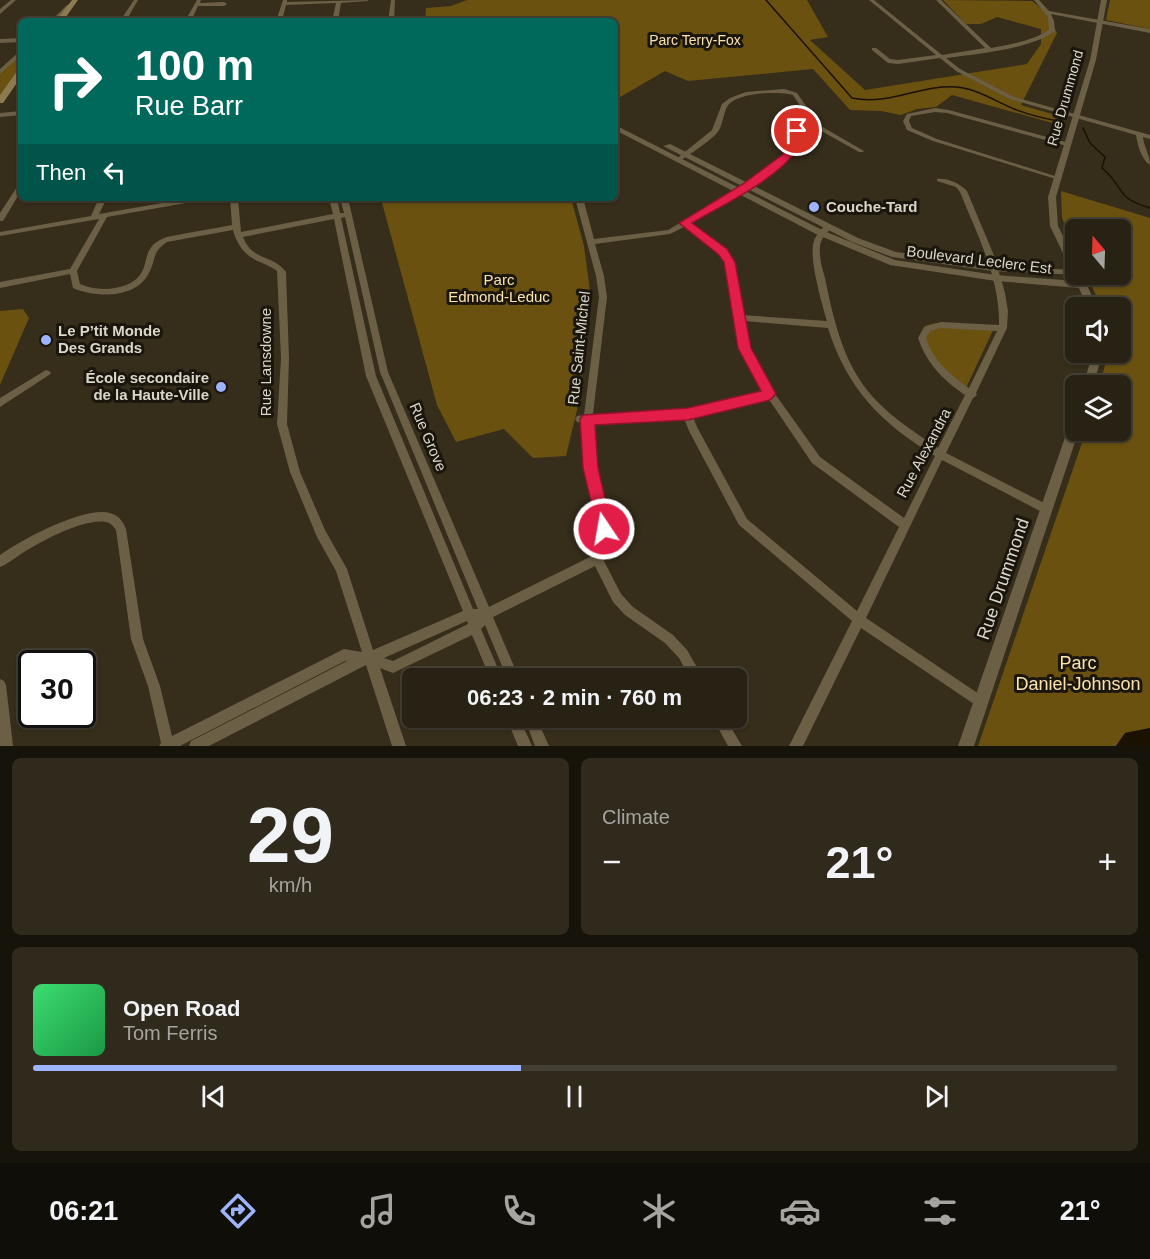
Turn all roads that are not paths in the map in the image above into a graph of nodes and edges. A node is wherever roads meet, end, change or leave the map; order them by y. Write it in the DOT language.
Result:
graph roads {
  1 [pos="14,0"];
  2 [pos="136,0"];
  3 [pos="367,0"];
  4 [pos="393,0"];
  5 [pos="871,0"];
  6 [pos="939,0"];
  7 [pos="1036,0"];
  8 [pos="1104,0"];
  9 [pos="339,1"];
  10 [pos="198,2"];
  11 [pos="284,2"];
  12 [pos="73,3"];
  13 [pos="224,4"];
  14 [pos="0,12"];
  15 [pos="1049,12"];
  16 [pos="57,18"];
  17 [pos="61,18"];
  18 [pos="125,18"];
  19 [pos="190,18"];
  20 [pos="280,18"];
  21 [pos="336,18"];
  22 [pos="391,18"];
  23 [pos="1100,21"];
  24 [pos="1150,31"];
  25 [pos="18,40"];
  26 [pos="0,41"];
  27 [pos="874,49"];
  28 [pos="989,49"];
  29 [pos="18,54"];
  30 [pos="940,56"];
  31 [pos="0,72"];
  32 [pos="18,76"];
  33 [pos="0,101"];
  34 [pos="18,108"];
  35 [pos="0,110"];
  36 [pos="18,113"];
  37 [pos="0,115"];
  38 [pos="1076,115"];
  39 [pos="618,122"];
  40 [pos="818,126"];
  41 [pos="618,128"];
  42 [pos="1139,134"];
  43 [pos="1150,136"];
  44 [pos="1067,144"];
  45 [pos="861,151"];
  46 [pos="681,157"];
  47 [pos="1150,163"];
  48 [pos="1058,178"];
  49 [pos="939,180"];
  50 [pos="742,189"];
  51 [pos="18,190"];
  52 [pos="102,201"];
  53 [pos="182,201"];
  54 [pos="234,201"];
  55 [pos="334,201"];
  56 [pos="345,201"];
  57 [pos="580,201"];
  58 [pos="347,213"];
  59 [pos="104,216"];
  60 [pos="336,216"];
  61 [pos="93,218"];
  62 [pos="0,219"];
  63 [pos="684,223"];
  64 [pos="824,230"];
  65 [pos="236,231"];
  66 [pos="0,234"];
  67 [pos="592,242"];
  68 [pos="1065,250"];
  69 [pos="73,271"];
  70 [pos="995,273"];
  71 [pos="1065,273"];
  72 [pos="1065,282"];
  73 [pos="0,285"];
  74 [pos="1084,285"];
  75 [pos="1088,297"];
  76 [pos="738,318"];
  77 [pos="832,325"];
  78 [pos="1003,328"];
  79 [pos="46,373"];
  80 [pos="770,394"];
  81 [pos="972,395"];
  82 [pos="0,403"];
  83 [pos="688,414"];
  84 [pos="584,419"];
  85 [pos="1070,441"];
  86 [pos="939,453"];
  87 [pos="1046,509"];
  88 [pos="904,524"];
  89 [pos="597,559"];
  90 [pos="0,562"];
  91 [pos="468,615"];
  92 [pos="486,615"];
  93 [pos="859,620"];
  94 [pos="475,627"];
  95 [pos="370,658"];
  96 [pos="492,668"];
  97 [pos="509,668"];
  98 [pos="692,668"];
  99 [pos="0,685"];
  100 [pos="981,702"];
  101 [pos="250,710"];
  102 [pos="517,728"];
  103 [pos="535,728"];
  104 [pos="724,728"];
  105 [pos="6,746"];
  106 [pos="167,746"];
  107 [pos="196,746"];
  108 [pos="399,746"];
  109 [pos="525,746"];
  110 [pos="542,746"];
  111 [pos="735,746"];
  112 [pos="796,746"];
  113 [pos="966,746"];
  1 -- 14 [label="street"];
  2 -- 18 [label="street"];
  3 -- 9 [label="street"];
  4 -- 22 [label="street"];
  5 -- 30 [label="street"];
  6 -- 28 [label="street"];
  7 -- 15 [label="street"];
  8 -- 23 [label="street, Rue Drummond"];
  9 -- 11 [label="street"];
  9 -- 21 [label="street"];
  10 -- 13 [label="street"];
  10 -- 19 [label="street"];
  11 -- 20 [label="street"];
  12 -- 16 [label="street"];
  12 -- 17 [label="main road"];
  15 -- 23 [label="street"];
  15 -- 28 [label="street"];
  23 -- 24 [label="street"];
  23 -- 38 [label="street, Rue Drummond"];
  25 -- 26 [label="street"];
  27 -- 30 [label="street"];
  28 -- 30 [label="street"];
  29 -- 31 [label="street"];
  30 -- 38 [label="street"];
  32 -- 33 [label="main road"];
  34 -- 35 [label="street"];
  36 -- 37 [label="street"];
  38 -- 42 [label="street"];
  38 -- 44 [label="street, Rue Drummond"];
  39 -- 46 [label="street, Boulevard Leclerc Est"];
  40 -- 45 [label="street"];
  40 -- 46 [label="street"];
  40 -- 50 [label="street"];
  41 -- 46 [label="street, Boulevard Leclerc Est"];
  42 -- 43 [label="street"];
  42 -- 47 [label="street"];
  44 -- 48 [label="street, Rue Drummond"];
  44 -- 48 [label="street"];
  46 -- 50 [label="street, Boulevard Leclerc Est"];
  48 -- 68 [label="street, Rue Drummond"];
  49 -- 70 [label="street, Rue Alexandra"];
  50 -- 63 [label="street"];
  50 -- 64 [label="street, Boulevard Leclerc Est"];
  51 -- 62 [label="street"];
  52 -- 61 [label="street"];
  53 -- 59 [label="street"];
  54 -- 65 [label="street"];
  55 -- 60 [label="street, Rue Grove"];
  56 -- 58 [label="street, Rue Grove"];
  57 -- 67 [label="street, Rue Saint-Michel"];
  58 -- 60 [label="street"];
  58 -- 92 [label="street, Rue Grove"];
  59 -- 61 [label="street"];
  59 -- 69 [label="street"];
  60 -- 65 [label="street"];
  60 -- 91 [label="street, Rue Grove"];
  61 -- 66 [label="street"];
  63 -- 67 [label="street"];
  63 -- 76 [label="street"];
  64 -- 70 [label="street, Boulevard Leclerc Est"];
  64 -- 77 [label="street"];
  65 -- 69 [label="street"];
  65 -- 95 [label="street, Rue Lansdowne"];
  67 -- 84 [label="street, Rue Saint-Michel"];
  69 -- 73 [label="street"];
  70 -- 71 [label="street, Boulevard Leclerc Est"];
  70 -- 72 [label="street, Boulevard Leclerc Est"];
  70 -- 78 [label="street, Rue Alexandra"];
  74 -- 75 [label="street, Rue Drummond"];
  76 -- 77 [label="street"];
  76 -- 80 [label="street"];
  77 -- 86 [label="street"];
  78 -- 81 [label="street, Rue Alexandra"];
  78 -- 81 [label="street"];
  79 -- 82 [label="street"];
  80 -- 83 [label="street"];
  80 -- 88 [label="street"];
  81 -- 86 [label="street, Rue Alexandra"];
  83 -- 84 [label="street"];
  83 -- 93 [label="street"];
  84 -- 89 [label="street, Rue Saint-Michel"];
  85 -- 87 [label="street, Rue Drummond"];
  86 -- 87 [label="street"];
  86 -- 88 [label="street, Rue Alexandra"];
  87 -- 100 [label="street, Rue Drummond"];
  88 -- 93 [label="street, Rue Alexandra"];
  89 -- 92 [label="street"];
  89 -- 98 [label="street"];
  90 -- 106 [label="street"];
  91 -- 92 [label="street"];
  91 -- 94 [label="street, Rue Grove"];
  91 -- 95 [label="street"];
  92 -- 94 [label="street"];
  92 -- 97 [label="street, Rue Grove"];
  93 -- 100 [label="street"];
  93 -- 112 [label="street, Rue Alexandra"];
  94 -- 95 [label="street"];
  94 -- 96 [label="street, Rue Grove"];
  95 -- 101 [label="street"];
  95 -- 108 [label="street, Rue Lansdowne"];
  99 -- 105 [label="street"];
  100 -- 113 [label="street, Rue Drummond"];
  101 -- 106 [label="street"];
  101 -- 107 [label="street"];
  102 -- 109 [label="street"];
  103 -- 110 [label="street"];
  104 -- 111 [label="street"];
}
